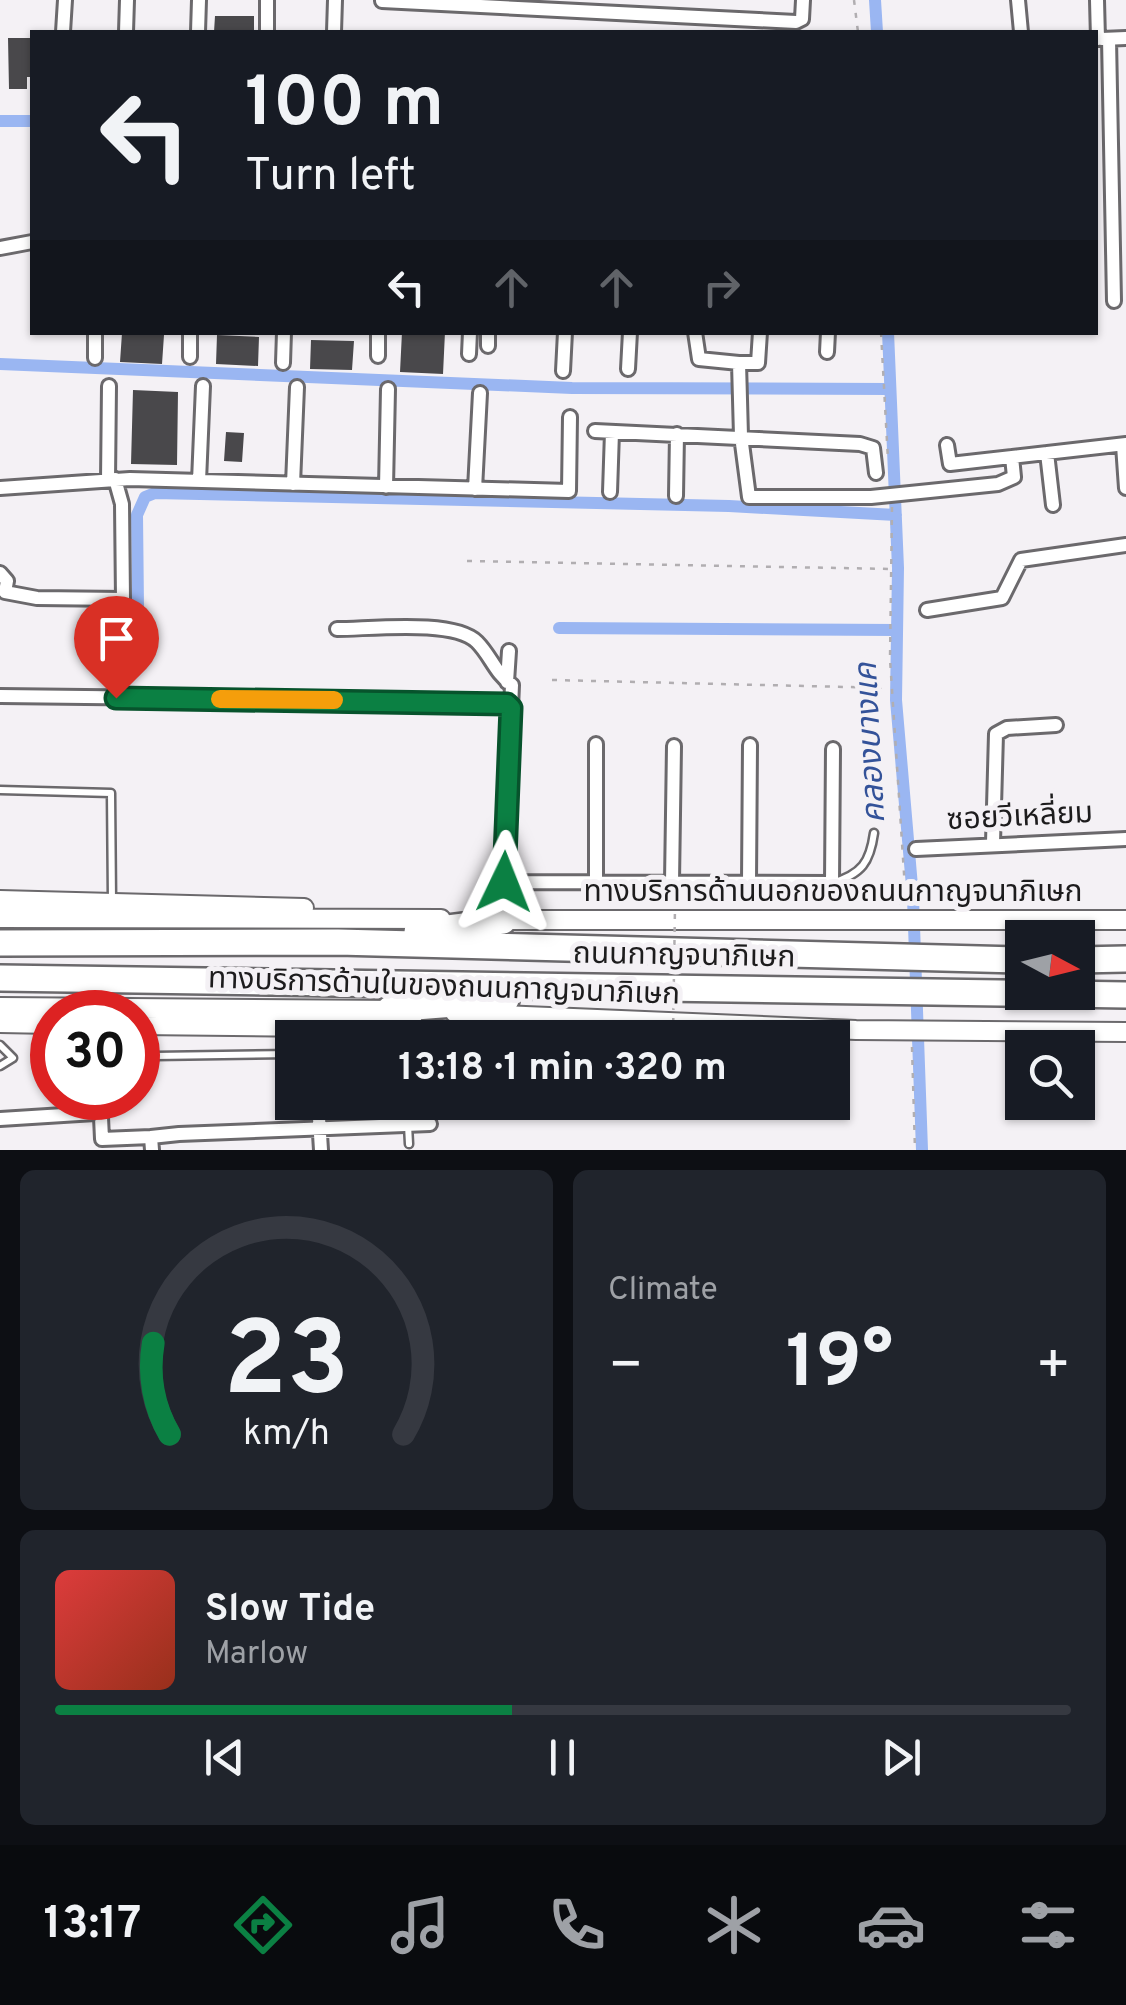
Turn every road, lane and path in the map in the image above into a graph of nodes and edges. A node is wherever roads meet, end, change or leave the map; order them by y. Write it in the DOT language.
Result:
graph roads {
  1 [pos="65,0"];
  2 [pos="127,0"];
  3 [pos="199,0"];
  4 [pos="267,0"];
  5 [pos="335,0"];
  6 [pos="803,0"];
  7 [pos="854,0"];
  8 [pos="1018,0"];
  9 [pos="1096,0"];
  10 [pos="382,1"];
  11 [pos="494,3"];
  12 [pos="648,7"];
  13 [pos="64,30"];
  14 [pos="126,30"];
  15 [pos="198,30"];
  16 [pos="266,30"];
  17 [pos="334,30"];
  18 [pos="858,30"];
  19 [pos="1020,30"];
  20 [pos="1126,38"];
  21 [pos="1101,39"];
  22 [pos="30,242"];
  23 [pos="0,248"];
  24 [pos="1120,249"];
  25 [pos="1114,301"];
  26 [pos="96,335"];
  27 [pos="190,335"];
  28 [pos="284,335"];
  29 [pos="378,335"];
  30 [pos="470,335"];
  31 [pos="565,335"];
  32 [pos="630,335"];
  33 [pos="695,335"];
  34 [pos="760,335"];
  35 [pos="828,335"];
  36 [pos="881,335"];
  37 [pos="827,352"];
  38 [pos="469,354"];
  39 [pos="378,356"];
  40 [pos="190,357"];
  41 [pos="95,358"];
  42 [pos="283,363"];
  43 [pos="739,368"];
  44 [pos="628,369"];
  45 [pos="563,371"];
  46 [pos="109,386"];
  47 [pos="203,386"];
  48 [pos="296,387"];
  49 [pos="388,389"];
  50 [pos="480,393"];
  51 [pos="570,417"];
  52 [pos="594,431"];
  53 [pos="612,432"];
  54 [pos="677,434"];
  55 [pos="741,436"];
  56 [pos="1124,444"];
  57 [pos="948,445"];
  58 [pos="1047,453"];
  59 [pos="1012,457"];
  60 [pos="882,472"];
  61 [pos="111,479"];
  62 [pos="199,481"];
  63 [pos="293,484"];
  64 [pos="0,488"];
  65 [pos="386,488"];
  66 [pos="1126,488"];
  67 [pos="476,489"];
  68 [pos="890,491"];
  69 [pos="610,492"];
  70 [pos="676,496"];
  71 [pos="1053,504"];
  72 [pos="1126,545"];
  73 [pos="468,560"];
  74 [pos="892,569"];
  75 [pos="0,573"];
  76 [pos="3,594"];
  77 [pos="926,610"];
  78 [pos="337,629"];
  79 [pos="508,651"];
  80 [pos="552,680"];
  81 [pos="507,682"];
  82 [pos="891,688"];
  83 [pos="0,696"];
  84 [pos="511,708"];
  85 [pos="1056,725"];
  86 [pos="596,744"];
  87 [pos="750,745"];
  88 [pos="674,746"];
  89 [pos="833,748"];
  90 [pos="0,790"];
  91 [pos="874,833"];
  92 [pos="1126,839"];
  93 [pos="993,843"];
  94 [pos="916,850"];
  95 [pos="504,882"];
  96 [pos="596,882"];
  97 [pos="672,882"];
  98 [pos="750,882"];
  99 [pos="832,882"];
  100 [pos="0,900"];
  101 [pos="112,902"];
  102 [pos="906,903"];
  103 [pos="675,907"];
  104 [pos="0,918"];
  105 [pos="404,919"];
  106 [pos="502,920"];
  107 [pos="1126,920"];
  108 [pos="79,930"];
  109 [pos="338,942"];
  110 [pos="0,943"];
  111 [pos="1126,959"];
  112 [pos="1005,960"];
  113 [pos="1095,960"];
  114 [pos="0,978"];
  115 [pos="646,989"];
  116 [pos="1126,995"];
  117 [pos="0,1006"];
  118 [pos="368,1020"];
  119 [pos="399,1020"];
  120 [pos="400,1020"];
  121 [pos="517,1020"];
  122 [pos="673,1020"];
  123 [pos="30,1024"];
  124 [pos="0,1025"];
  125 [pos="160,1026"];
  126 [pos="275,1030"];
  127 [pos="850,1030"];
  128 [pos="1126,1032"];
  129 [pos="0,1045"];
  130 [pos="912,1046"];
  131 [pos="275,1054"];
  132 [pos="160,1056"];
  133 [pos="0,1066"];
  134 [pos="0,1119"];
  135 [pos="319,1120"];
  136 [pos="430,1124"];
  137 [pos="408,1125"];
  138 [pos="320,1127"];
  139 [pos="152,1144"];
  140 [pos="410,1144"];
  141 [pos="320,1150"];
  142 [pos="915,1150"];
  1 -- 13 [label="street"];
  2 -- 14 [label="street"];
  3 -- 15 [label="street"];
  4 -- 16 [label="street"];
  5 -- 17 [label="street"];
  6 -- 12 [label="street"];
  7 -- 18 [label="path"];
  8 -- 19 [label="street"];
  9 -- 21 [label="street"];
  10 -- 11 [label="street"];
  11 -- 12 [label="street"];
  20 -- 21 [label="street"];
  21 -- 24 [label="street"];
  22 -- 23 [label="street"];
  24 -- 25 [label="street"];
  26 -- 41 [label="street"];
  27 -- 40 [label="street"];
  28 -- 42 [label="street"];
  29 -- 39 [label="street"];
  30 -- 38 [label="street"];
  31 -- 45 [label="street"];
  32 -- 44 [label="street"];
  33 -- 43 [label="street"];
  34 -- 43 [label="street"];
  35 -- 37 [label="street"];
  36 -- 60 [label="path"];
  43 -- 55 [label="street"];
  46 -- 61 [label="street"];
  47 -- 62 [label="street"];
  48 -- 63 [label="street"];
  49 -- 65 [label="street"];
  50 -- 67 [label="street"];
  51 -- 67 [label="street"];
  52 -- 53 [label="street"];
  53 -- 54 [label="street"];
  53 -- 69 [label="street"];
  54 -- 55 [label="street"];
  54 -- 70 [label="street"];
  55 -- 59 [label="street"];
  55 -- 60 [label="street"];
  56 -- 58 [label="street"];
  56 -- 66 [label="street"];
  57 -- 59 [label="street"];
  58 -- 59 [label="street"];
  58 -- 71 [label="street"];
  61 -- 62 [label="street"];
  61 -- 64 [label="street"];
  61 -- 76 [label="street"];
  62 -- 63 [label="street"];
  63 -- 65 [label="street"];
  65 -- 67 [label="street"];
  68 -- 74 [label="path"];
  72 -- 77 [label="street"];
  73 -- 74 [label="path"];
  74 -- 82 [label="path"];
  75 -- 76 [label="street"];
  78 -- 81 [label="street"];
  79 -- 81 [label="street"];
  80 -- 82 [label="path"];
  81 -- 84 [label="street"];
  82 -- 102 [label="path"];
  83 -- 84 [label="street"];
  84 -- 95 [label="street"];
  85 -- 93 [label="street"];
  86 -- 96 [label="street"];
  87 -- 98 [label="street"];
  88 -- 97 [label="street"];
  89 -- 99 [label="street"];
  90 -- 101 [label="lane"];
  91 -- 99 [label="lane"];
  92 -- 93 [label="street, ซอยวีเหลี่ยม"];
  93 -- 94 [label="street, ซอยวีเหลี่ยม"];
  95 -- 96 [label="street"];
  95 -- 106 [label="street"];
  96 -- 97 [label="street"];
  97 -- 98 [label="street"];
  98 -- 99 [label="street"];
  100 -- 101 [label="main road"];
  101 -- 105 [label="main road"];
  103 -- 122 [label="path, bridge"];
  104 -- 108 [label="main road, ทางบริการด้านนอกของถนนกาญจนาภิเษก"];
  105 -- 106 [label="main road, ทางบริการด้านนอกของถนนกาญจนาภิเษก"];
  105 -- 108 [label="main road, ทางบริการด้านนอกของถนนกาญจนาภิเษก"];
  106 -- 107 [label="main road, ทางบริการด้านนอกของถนนกาญจนาภิเษก"];
  106 -- 109 [label="highway"];
  108 -- 109 [label="highway, ถนนกาญจนาภิเษก"];
  108 -- 110 [label="highway, ถนนกาญจนาภิเษก"];
  109 -- 112 [label="highway, ถนนกาญจนาภิเษก"];
  111 -- 113 [label="highway"];
  114 -- 115 [label="highway, ถนนกาญจนาภิเษก"];
  115 -- 116 [label="highway, ถนนกาญจนาภิเษก"];
  115 -- 119 [label="highway"];
  117 -- 118 [label="main road, ทางบริการด้านในของถนนกาญจนาภิเษก"];
  120 -- 121 [label="main road, ทางบริการด้านในของถนนกาญจนาภิเษก"];
  123 -- 124 [label="main road"];
  125 -- 126 [label="main road"];
  127 -- 128 [label="main road, ทางบริการด้านในของถนนกาญจนาภิเษก"];
  129 -- 133 [label="lane"];
  130 -- 142 [label="path"];
  131 -- 132 [label="lane"];
  134 -- 139 [label="street"];
  135 -- 138 [label="street"];
  136 -- 137 [label="street"];
  137 -- 138 [label="street"];
  137 -- 140 [label="lane"];
  138 -- 139 [label="street"];
  138 -- 141 [label="street"];
}
